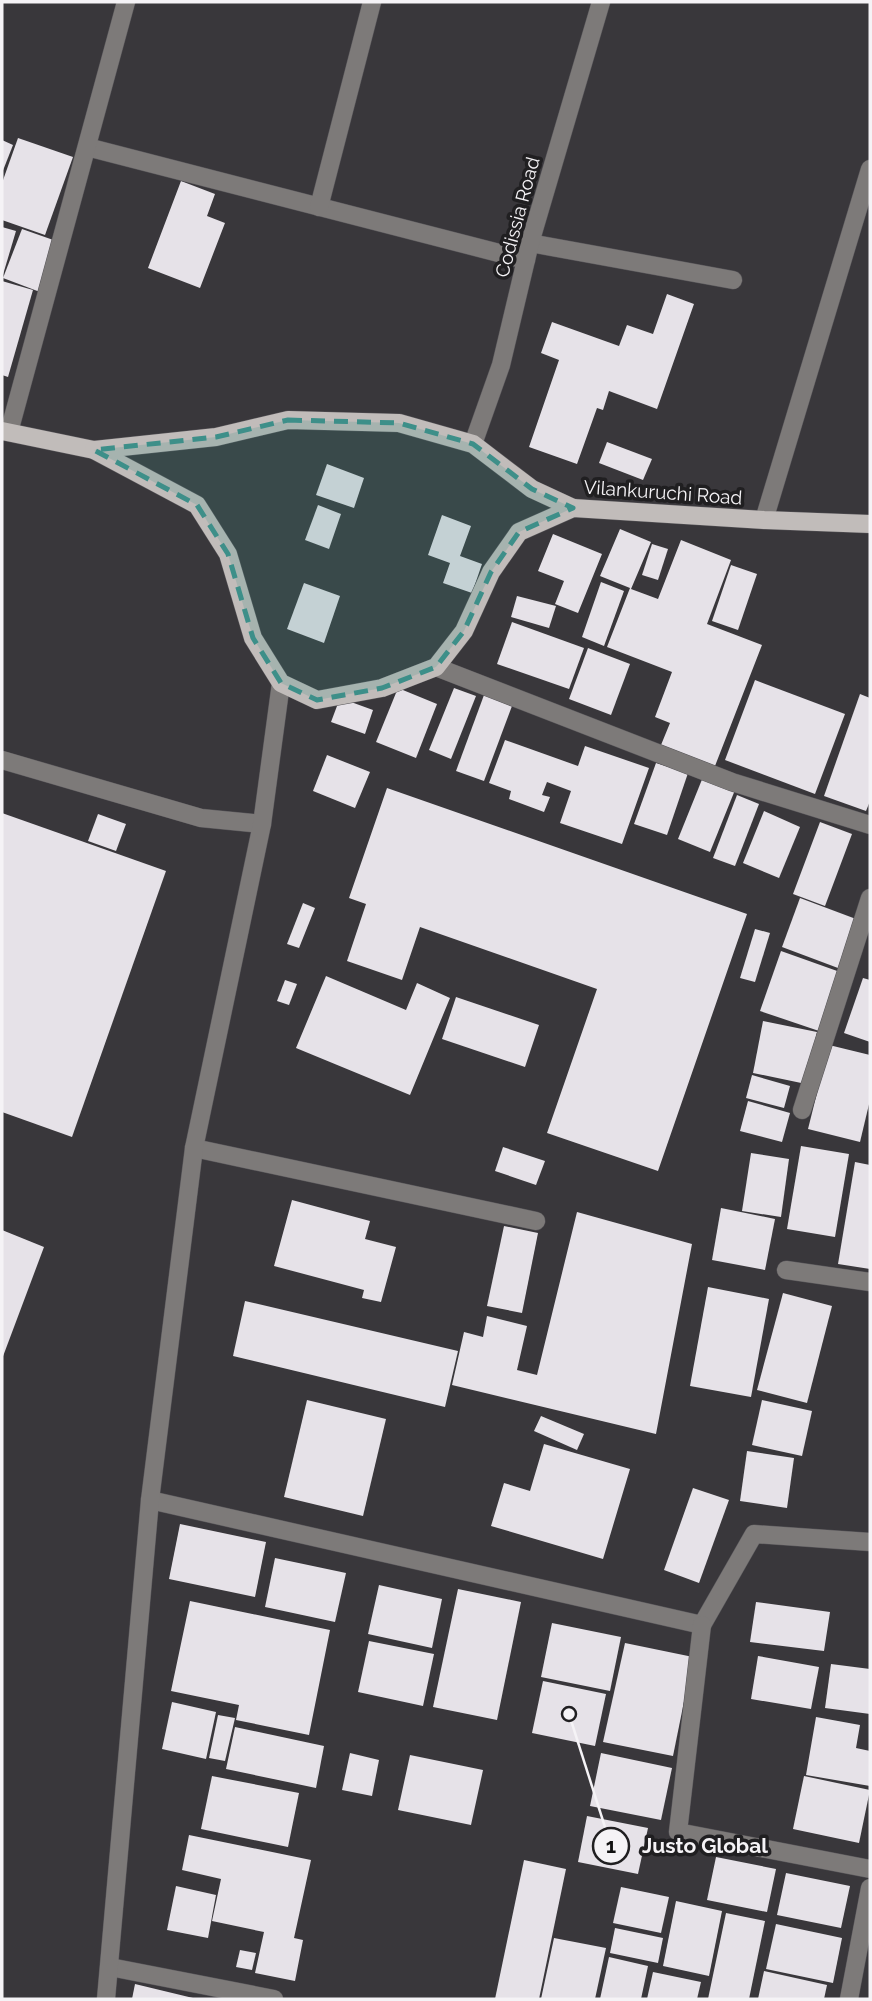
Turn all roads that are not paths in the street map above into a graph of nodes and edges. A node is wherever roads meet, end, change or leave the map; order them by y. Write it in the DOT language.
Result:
graph roads {
  1 [pos="126,2"];
  2 [pos="372,2"];
  3 [pos="601,2"];
  4 [pos="87,147"];
  5 [pos="870,169"];
  6 [pos="319,207"];
  7 [pos="528,252"];
  8 [pos="733,280"];
  9 [pos="5,432"];
  10 [pos="473,444"];
  11 [pos="94,450"];
  12 [pos="573,508"];
  13 [pos="764,520"];
  14 [pos="870,524"];
  15 [pos="436,667"];
  16 [pos="281,683"];
  17 [pos="2,760"];
  18 [pos="262,824"];
  19 [pos="870,825"];
  20 [pos="870,898"];
  21 [pos="802,1110"];
  22 [pos="194,1148"];
  23 [pos="536,1221"];
  24 [pos="786,1270"];
  25 [pos="870,1282"];
  26 [pos="150,1500"];
  27 [pos="870,1542"];
  28 [pos="702,1625"];
  29 [pos="870,1869"];
  30 [pos="870,1888"];
  31 [pos="110,1966"];
  32 [pos="106,1999"];
  33 [pos="274,1999"];
  34 [pos="849,1999"];
  1 -- 4 [label="street"];
  2 -- 6 [label="street"];
  3 -- 7 [label="street, Codissia Road"];
  4 -- 6 [label="street"];
  4 -- 9 [label="street"];
  5 -- 13 [label="street"];
  6 -- 7 [label="street"];
  7 -- 8 [label="street"];
  7 -- 10 [label="street, Codissia Road"];
  9 -- 11 [label="main road"];
  10 -- 11 [label="main road"];
  10 -- 12 [label="main road"];
  11 -- 16 [label="main road"];
  12 -- 13 [label="main road, Vilankuruchi Road"];
  12 -- 15 [label="main road, Vilankuruchi Road"];
  13 -- 14 [label="main road, Vilankuruchi Road"];
  15 -- 16 [label="main road"];
  15 -- 19 [label="street"];
  16 -- 18 [label="street"];
  17 -- 18 [label="street"];
  18 -- 22 [label="street"];
  20 -- 21 [label="street"];
  22 -- 23 [label="street"];
  22 -- 26 [label="street"];
  24 -- 25 [label="street"];
  26 -- 28 [label="street"];
  26 -- 31 [label="street"];
  27 -- 28 [label="street"];
  28 -- 29 [label="street"];
  30 -- 34 [label="street"];
  31 -- 32 [label="street"];
  31 -- 33 [label="street"];
}
